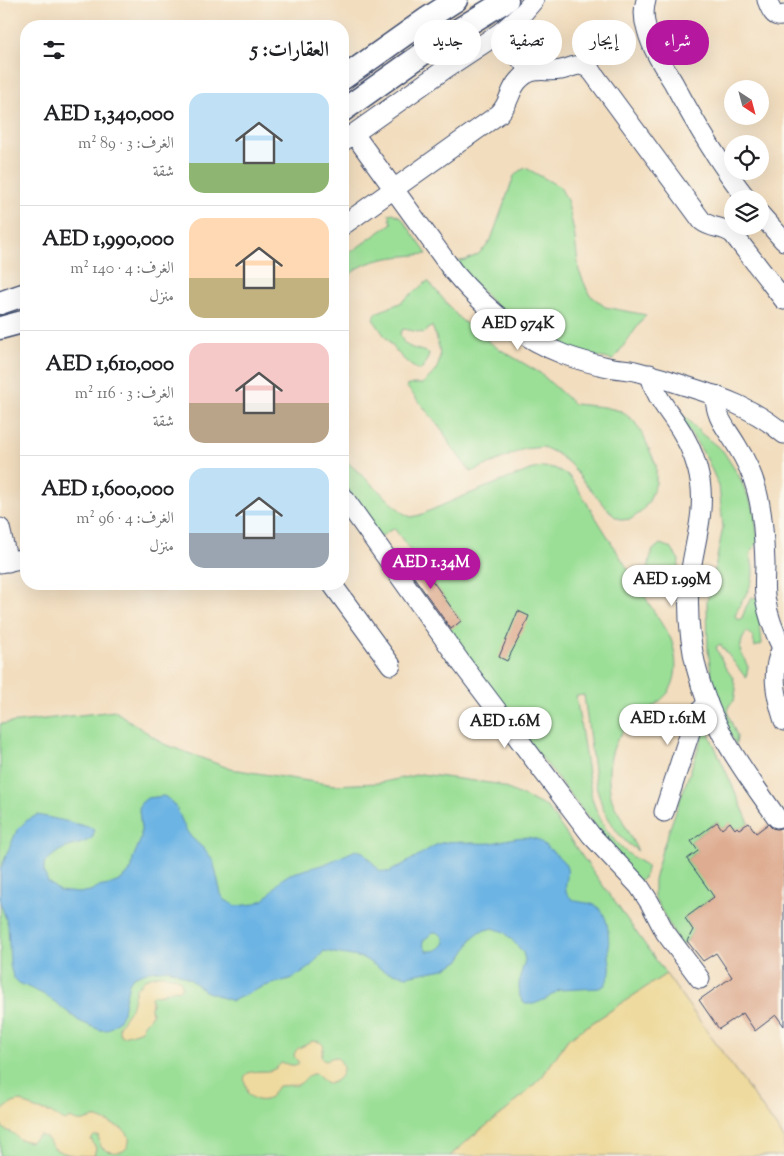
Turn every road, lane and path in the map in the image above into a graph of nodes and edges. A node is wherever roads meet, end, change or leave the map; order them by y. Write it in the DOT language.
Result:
graph roads {
  1 [pos="456,0"];
  2 [pos="507,0"];
  3 [pos="534,0"];
  4 [pos="767,0"];
  5 [pos="649,4"];
  6 [pos="783,17"];
  7 [pos="514,20"];
  8 [pos="491,39"];
  9 [pos="525,65"];
  10 [pos="530,72"];
  11 [pos="349,74"];
  12 [pos="349,106"];
  13 [pos="349,137"];
  14 [pos="349,139"];
  15 [pos="394,189"];
  16 [pos="740,190"];
  17 [pos="349,221"];
  18 [pos="769,224"];
  19 [pos="784,241"];
  20 [pos="20,296"];
  21 [pos="784,300"];
  22 [pos="0,303"];
  23 [pos="20,322"];
  24 [pos="0,328"];
  25 [pos="650,374"];
  26 [pos="715,395"];
  27 [pos="784,434"];
  28 [pos="349,505"];
  29 [pos="0,528"];
  30 [pos="11,561"];
  31 [pos="336,590"];
  32 [pos="783,650"];
  33 [pos="391,665"];
  34 [pos="708,703"];
  35 [pos="784,722"];
  36 [pos="664,812"];
  37 [pos="777,818"];
  38 [pos="700,979"];
  1 -- 11 [label="street"];
  2 -- 12 [label="street"];
  3 -- 7 [label="street"];
  4 -- 6 [label="street"];
  5 -- 16 [label="street"];
  8 -- 13 [label="street"];
  9 -- 10 [label="street"];
  10 -- 15 [label="street"];
  10 -- 21 [label="street"];
  14 -- 15 [label="street"];
  15 -- 17 [label="street"];
  15 -- 25 [label="street"];
  18 -- 19 [label="street"];
  20 -- 22 [label="street"];
  23 -- 24 [label="street"];
  25 -- 26 [label="street"];
  25 -- 34 [label="street"];
  26 -- 27 [label="street"];
  26 -- 32 [label="street"];
  28 -- 38 [label="street"];
  29 -- 30 [label="street"];
  31 -- 33 [label="street"];
  32 -- 35 [label="street"];
  34 -- 36 [label="street"];
  34 -- 37 [label="street"];
}
